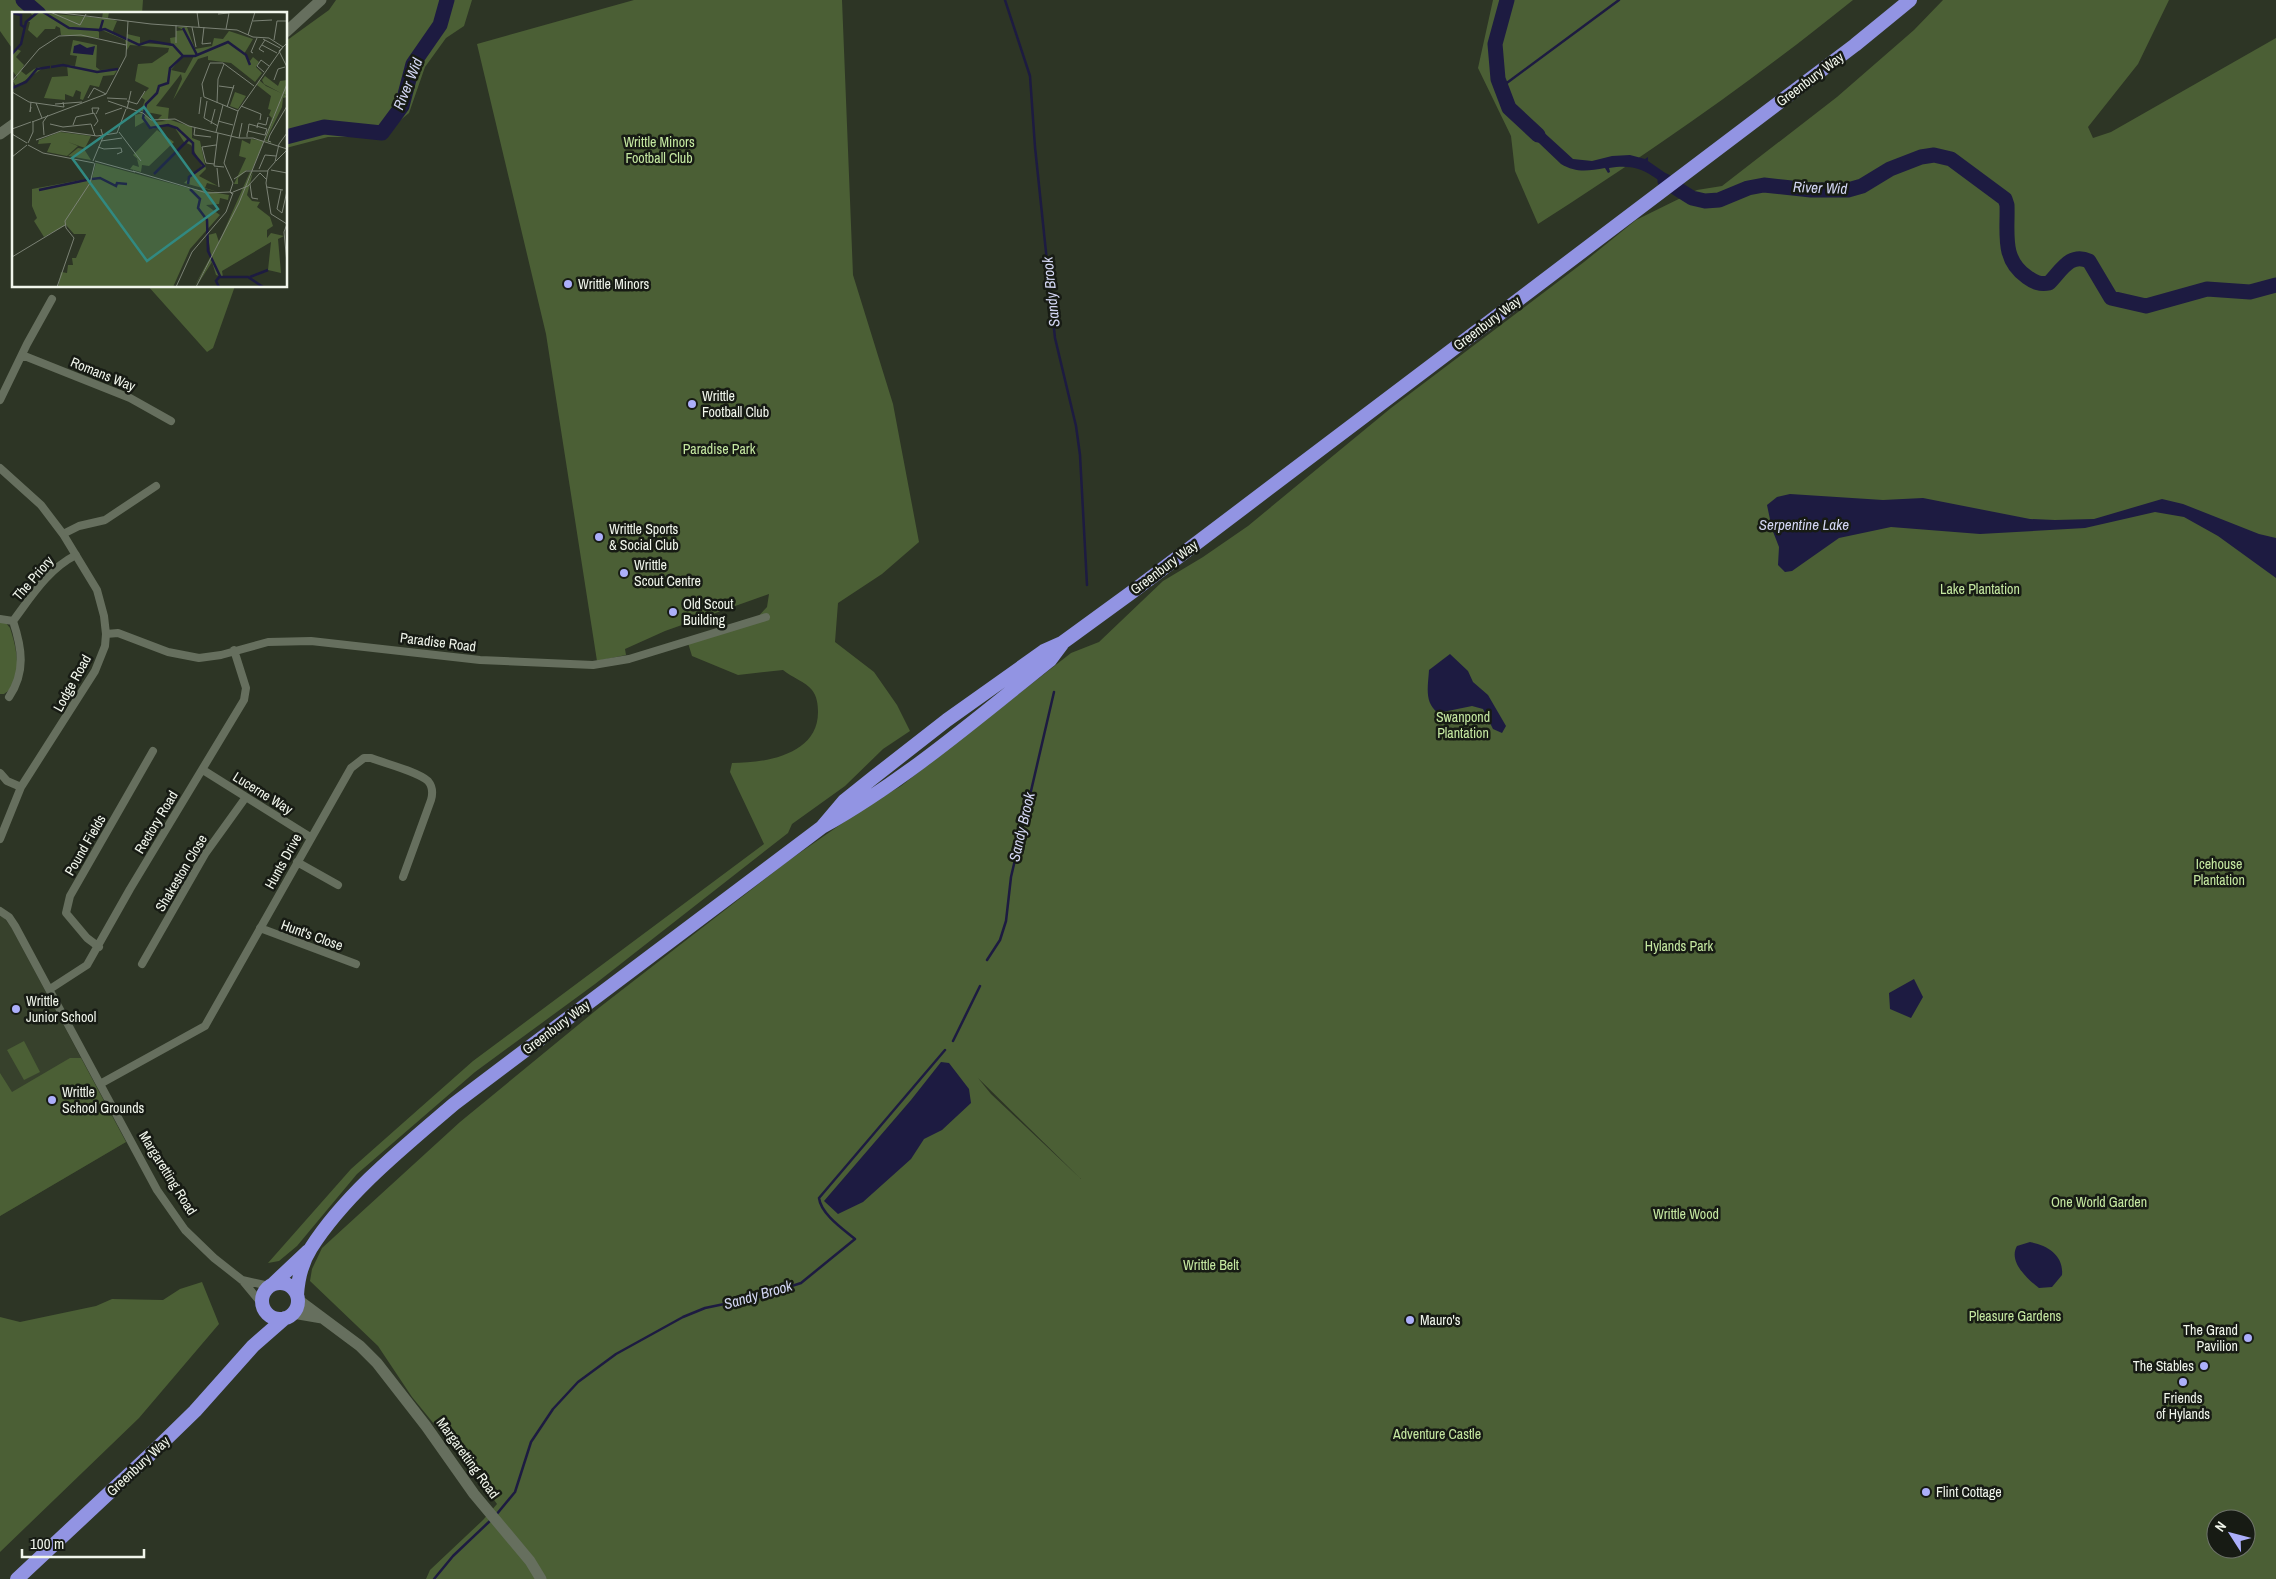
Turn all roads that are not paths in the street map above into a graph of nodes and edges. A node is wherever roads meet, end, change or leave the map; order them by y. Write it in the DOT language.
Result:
graph roads {
  1 [pos="321,0"];
  2 [pos="1910,0"];
  3 [pos="288,30"];
  4 [pos="12,125"];
  5 [pos="0,134"];
  6 [pos="52,299"];
  7 [pos="22,355"];
  8 [pos="0,400"];
  9 [pos="171,420"];
  10 [pos="0,468"];
  11 [pos="156,486"];
  12 [pos="62,534"];
  13 [pos="76,555"];
  14 [pos="766,617"];
  15 [pos="0,619"];
  16 [pos="13,621"];
  17 [pos="106,634"];
  18 [pos="234,650"];
  19 [pos="9,697"];
  20 [pos="153,751"];
  21 [pos="203,770"];
  22 [pos="0,773"];
  23 [pos="20,788"];
  24 [pos="246,797"];
  25 [pos="310,837"];
  26 [pos="0,838"];
  27 [pos="296,862"];
  28 [pos="403,877"];
  29 [pos="338,885"];
  30 [pos="0,911"];
  31 [pos="260,928"];
  32 [pos="99,947"];
  33 [pos="142,964"];
  34 [pos="356,964"];
  35 [pos="50,989"];
  36 [pos="100,1084"];
  37 [pos="310,1248"];
  38 [pos="242,1280"];
  39 [pos="271,1285"];
  40 [pos="297,1297"];
  41 [pos="264,1308"];
  42 [pos="289,1315"];
  43 [pos="322,1318"];
  44 [pos="253,1346"];
  45 [pos="17,1579"];
  46 [pos="541,1579"];
  1 -- 3 [label="street"];
  2 -- 37 [label="highway, Greenbury Way"];
  4 -- 5 [label="street"];
  6 -- 7 [label="street"];
  7 -- 8 [label="street"];
  7 -- 9 [label="street, Romans Way"];
  10 -- 12 [label="street, Lodge Road"];
  11 -- 12 [label="street"];
  12 -- 13 [label="street, Lodge Road"];
  13 -- 16 [label="street, The Priory"];
  13 -- 17 [label="street, Lodge Road"];
  14 -- 18 [label="street, Paradise Road"];
  15 -- 16 [label="street, The Priory"];
  16 -- 19 [label="street, The Priory"];
  17 -- 18 [label="street, Paradise Road"];
  17 -- 23 [label="street, Lodge Road"];
  18 -- 21 [label="street, Rectory Road"];
  20 -- 32 [label="street, Pound Fields"];
  21 -- 24 [label="street, Lucerne Way"];
  21 -- 32 [label="street, Rectory Road"];
  22 -- 23 [label="street"];
  23 -- 26 [label="street, Lodge Road"];
  24 -- 25 [label="street, Lucerne Way"];
  24 -- 33 [label="street, Shakeston Close"];
  25 -- 27 [label="street, Hunts Drive"];
  25 -- 28 [label="street, Hunts Drive"];
  27 -- 29 [label="street"];
  27 -- 31 [label="street, Hunts Drive"];
  30 -- 35 [label="street, Margaretting Road"];
  31 -- 34 [label="street, Hunt's Close"];
  31 -- 36 [label="street, Hunts Drive"];
  32 -- 35 [label="street, Rectory Road"];
  35 -- 36 [label="street, Margaretting Road"];
  36 -- 38 [label="street, Margaretting Road"];
  37 -- 39 [label="highway, Greenbury Way"];
  37 -- 40 [label="highway, Greenbury Way"];
  38 -- 39 [label="street, Margaretting Road"];
  38 -- 41 [label="street, Margaretting Road"];
  39 -- 40 [label="highway"];
  39 -- 41 [label="highway"];
  40 -- 42 [label="highway"];
  40 -- 43 [label="street, Margaretting Road"];
  41 -- 42 [label="highway"];
  41 -- 44 [label="highway, Greenbury Way"];
  42 -- 43 [label="street, Margaretting Road"];
  42 -- 44 [label="highway, Greenbury Way"];
  43 -- 46 [label="street, Margaretting Road"];
  44 -- 45 [label="highway, Greenbury Way"];
}
